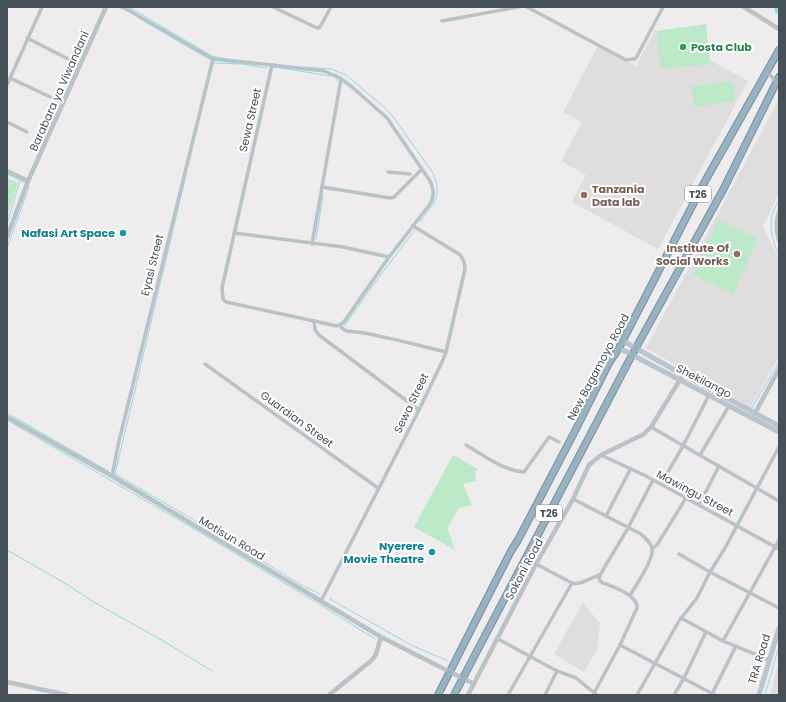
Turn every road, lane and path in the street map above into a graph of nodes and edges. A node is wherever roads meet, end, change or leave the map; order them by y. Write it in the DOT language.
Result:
graph roads {
  1 [pos="42,7"];
  2 [pos="105,7"];
  3 [pos="123,7"];
  4 [pos="273,7"];
  5 [pos="331,7"];
  6 [pos="518,7"];
  7 [pos="527,7"];
  8 [pos="663,7"];
  9 [pos="744,7"];
  10 [pos="442,21"];
  11 [pos="779,30"];
  12 [pos="28,38"];
  13 [pos="779,50"];
  14 [pos="212,59"];
  15 [pos="80,65"];
  16 [pos="272,65"];
  17 [pos="766,72"];
  18 [pos="10,78"];
  19 [pos="341,79"];
  20 [pos="778,81"];
  21 [pos="7,85"];
  22 [pos="63,103"];
  23 [pos="7,122"];
  24 [pos="27,132"];
  25 [pos="7,170"];
  26 [pos="421,170"];
  27 [pos="388,172"];
  28 [pos="410,174"];
  29 [pos="28,181"];
  30 [pos="322,187"];
  31 [pos="779,212"];
  32 [pos="413,226"];
  33 [pos="234,233"];
  34 [pos="7,237"];
  35 [pos="779,240"];
  36 [pos="312,244"];
  37 [pos="389,257"];
  38 [pos="314,321"];
  39 [pos="340,325"];
  40 [pos="623,341"];
  41 [pos="619,348"];
  42 [pos="636,348"];
  43 [pos="446,352"];
  44 [pos="632,355"];
  45 [pos="206,364"];
  46 [pos="779,369"];
  47 [pos="682,374"];
  48 [pos="679,380"];
  49 [pos="709,395"];
  50 [pos="729,406"];
  51 [pos="419,410"];
  52 [pos="754,416"];
  53 [pos="7,417"];
  54 [pos="779,426"];
  55 [pos="651,427"];
  56 [pos="779,432"];
  57 [pos="559,442"];
  58 [pos="466,445"];
  59 [pos="683,446"];
  60 [pos="779,447"];
  61 [pos="700,455"];
  62 [pos="601,456"];
  63 [pos="719,466"];
  64 [pos="630,470"];
  65 [pos="112,476"];
  66 [pos="653,480"];
  67 [pos="661,484"];
  68 [pos="378,488"];
  69 [pos="757,488"];
  70 [pos="686,498"];
  71 [pos="573,499"];
  72 [pos="779,501"];
  73 [pos="699,505"];
  74 [pos="606,516"];
  75 [pos="737,525"];
  76 [pos="628,528"];
  77 [pos="779,540"];
  78 [pos="777,548"];
  79 [pos="652,549"];
  80 [pos="679,554"];
  81 [pos="536,564"];
  82 [pos="710,572"];
  83 [pos="600,575"];
  84 [pos="572,583"];
  85 [pos="750,592"];
  86 [pos="630,595"];
  87 [pos="321,602"];
  88 [pos="779,608"];
  89 [pos="681,618"];
  90 [pos="779,628"];
  91 [pos="706,632"];
  92 [pos="381,637"];
  93 [pos="498,639"];
  94 [pos="723,641"];
  95 [pos="620,645"];
  96 [pos="736,646"];
  97 [pos="529,656"];
  98 [pos="769,660"];
  99 [pos="655,662"];
  100 [pos="449,671"];
  101 [pos="557,671"];
  102 [pos="684,678"];
  103 [pos="463,679"];
  104 [pos="7,682"];
  105 [pos="474,684"];
  106 [pos="596,694"];
  107 [pos="713,694"];
  108 [pos="67,695"];
  109 [pos="329,695"];
  110 [pos="438,695"];
  111 [pos="454,695"];
  112 [pos="468,695"];
  113 [pos="508,695"];
  114 [pos="545,695"];
  115 [pos="637,695"];
  116 [pos="674,695"];
  117 [pos="759,695"];
  1 -- 12 [label="street"];
  2 -- 15 [label="street, Barabara ya Viwandani"];
  3 -- 14 [label="street"];
  4 -- 5 [label="street"];
  6 -- 10 [label="street"];
  7 -- 8 [label="street"];
  9 -- 11 [label="street"];
  12 -- 15 [label="street"];
  12 -- 18 [label="street"];
  13 -- 17 [label="highway, New Bagamoyo Road / T26"];
  14 -- 16 [label="street"];
  14 -- 65 [label="street, Eyasi Street"];
  15 -- 22 [label="street, Barabara ya Viwandani"];
  16 -- 19 [label="street"];
  16 -- 33 [label="street, Sewa Street"];
  17 -- 20 [label="street"];
  17 -- 40 [label="highway, New Bagamoyo Road / T26"];
  18 -- 21 [label="street"];
  18 -- 22 [label="street"];
  19 -- 26 [label="street"];
  19 -- 30 [label="street"];
  20 -- 42 [label="highway, T26"];
  22 -- 29 [label="street, Barabara ya Viwandani"];
  23 -- 24 [label="street"];
  25 -- 29 [label="street"];
  26 -- 30 [label="street"];
  26 -- 32 [label="street"];
  27 -- 28 [label="street"];
  29 -- 34 [label="street, Barabara ya Viwandani"];
  30 -- 36 [label="street"];
  31 -- 35 [label="street"];
  32 -- 37 [label="street"];
  32 -- 43 [label="street, Sewa Street"];
  33 -- 36 [label="street"];
  33 -- 38 [label="street, Sewa Street"];
  36 -- 37 [label="street"];
  37 -- 39 [label="street"];
  38 -- 39 [label="street"];
  38 -- 51 [label="street"];
  39 -- 43 [label="street"];
  40 -- 41 [label="highway, New Bagamoyo Road / T26"];
  40 -- 42 [label="main road, Shekilango"];
  41 -- 44 [label="main road, Shekilango"];
  41 -- 100 [label="highway, New Bagamoyo Road / T26"];
  42 -- 44 [label="highway, T26"];
  42 -- 47 [label="main road, Shekilango"];
  43 -- 51 [label="street, Sewa Street"];
  44 -- 48 [label="main road, Shekilango"];
  44 -- 103 [label="highway, T26"];
  45 -- 68 [label="street, Guardian Street"];
  46 -- 52 [label="street"];
  47 -- 48 [label="street, Sokoni Road"];
  47 -- 52 [label="main road, Shekilango"];
  48 -- 49 [label="main road, Shekilango"];
  48 -- 55 [label="street, Sokoni Road"];
  49 -- 50 [label="main road, Shekilango"];
  49 -- 59 [label="street"];
  50 -- 52 [label="main road, Shekilango"];
  50 -- 61 [label="street"];
  51 -- 68 [label="street, Sewa Street"];
  52 -- 54 [label="main road, Shekilango"];
  52 -- 56 [label="main road, Shekilango"];
  53 -- 65 [label="street, Motisun Road"];
  55 -- 59 [label="street"];
  55 -- 62 [label="street, Sokoni Road"];
  57 -- 58 [label="street"];
  59 -- 61 [label="street"];
  59 -- 67 [label="street"];
  60 -- 69 [label="street"];
  61 -- 63 [label="street"];
  62 -- 64 [label="street, Mawingu Street"];
  62 -- 71 [label="street, Sokoni Road"];
  63 -- 69 [label="street"];
  63 -- 73 [label="street"];
  64 -- 66 [label="street, Mawingu Street"];
  64 -- 74 [label="street"];
  65 -- 87 [label="street, Motisun Road"];
  66 -- 67 [label="street, Mawingu Street"];
  66 -- 76 [label="street"];
  67 -- 70 [label="street, Mawingu Street"];
  68 -- 87 [label="street, Sewa Street"];
  69 -- 72 [label="street"];
  69 -- 75 [label="street"];
  70 -- 73 [label="street, Mawingu Street"];
  70 -- 79 [label="street"];
  71 -- 74 [label="street"];
  71 -- 81 [label="street, Sokoni Road"];
  73 -- 75 [label="street, Mawingu Street"];
  74 -- 76 [label="street"];
  75 -- 78 [label="street, Mawingu Street"];
  75 -- 82 [label="street"];
  76 -- 79 [label="street"];
  76 -- 83 [label="street"];
  77 -- 78 [label="street"];
  78 -- 85 [label="street"];
  79 -- 86 [label="street"];
  80 -- 82 [label="street"];
  81 -- 84 [label="street"];
  81 -- 93 [label="street, Sokoni Road"];
  82 -- 85 [label="street"];
  82 -- 89 [label="street"];
  83 -- 84 [label="street"];
  83 -- 86 [label="street"];
  84 -- 97 [label="street"];
  85 -- 88 [label="street"];
  85 -- 94 [label="street"];
  86 -- 95 [label="street"];
  87 -- 92 [label="street, Motisun Road"];
  89 -- 91 [label="street"];
  89 -- 99 [label="street"];
  90 -- 98 [label="main road, TRA Road"];
  91 -- 94 [label="street"];
  91 -- 102 [label="street"];
  92 -- 100 [label="street, Motisun Road"];
  92 -- 109 [label="street"];
  93 -- 97 [label="street"];
  93 -- 105 [label="street, Sokoni Road"];
  94 -- 96 [label="street"];
  95 -- 99 [label="street"];
  95 -- 106 [label="street"];
  96 -- 98 [label="street"];
  96 -- 107 [label="street"];
  97 -- 101 [label="street"];
  97 -- 113 [label="street"];
  98 -- 117 [label="main road, TRA Road"];
  99 -- 102 [label="street"];
  99 -- 115 [label="street"];
  100 -- 103 [label="street, Motisun Road"];
  100 -- 110 [label="highway, New Bagamoyo Road / T26"];
  101 -- 106 [label="street"];
  101 -- 114 [label="street"];
  102 -- 107 [label="street"];
  102 -- 116 [label="street"];
  103 -- 105 [label="street, Motisun Road"];
  103 -- 111 [label="highway, T26"];
  104 -- 108 [label="street"];
  105 -- 112 [label="street, Sokoni Road"];
}
